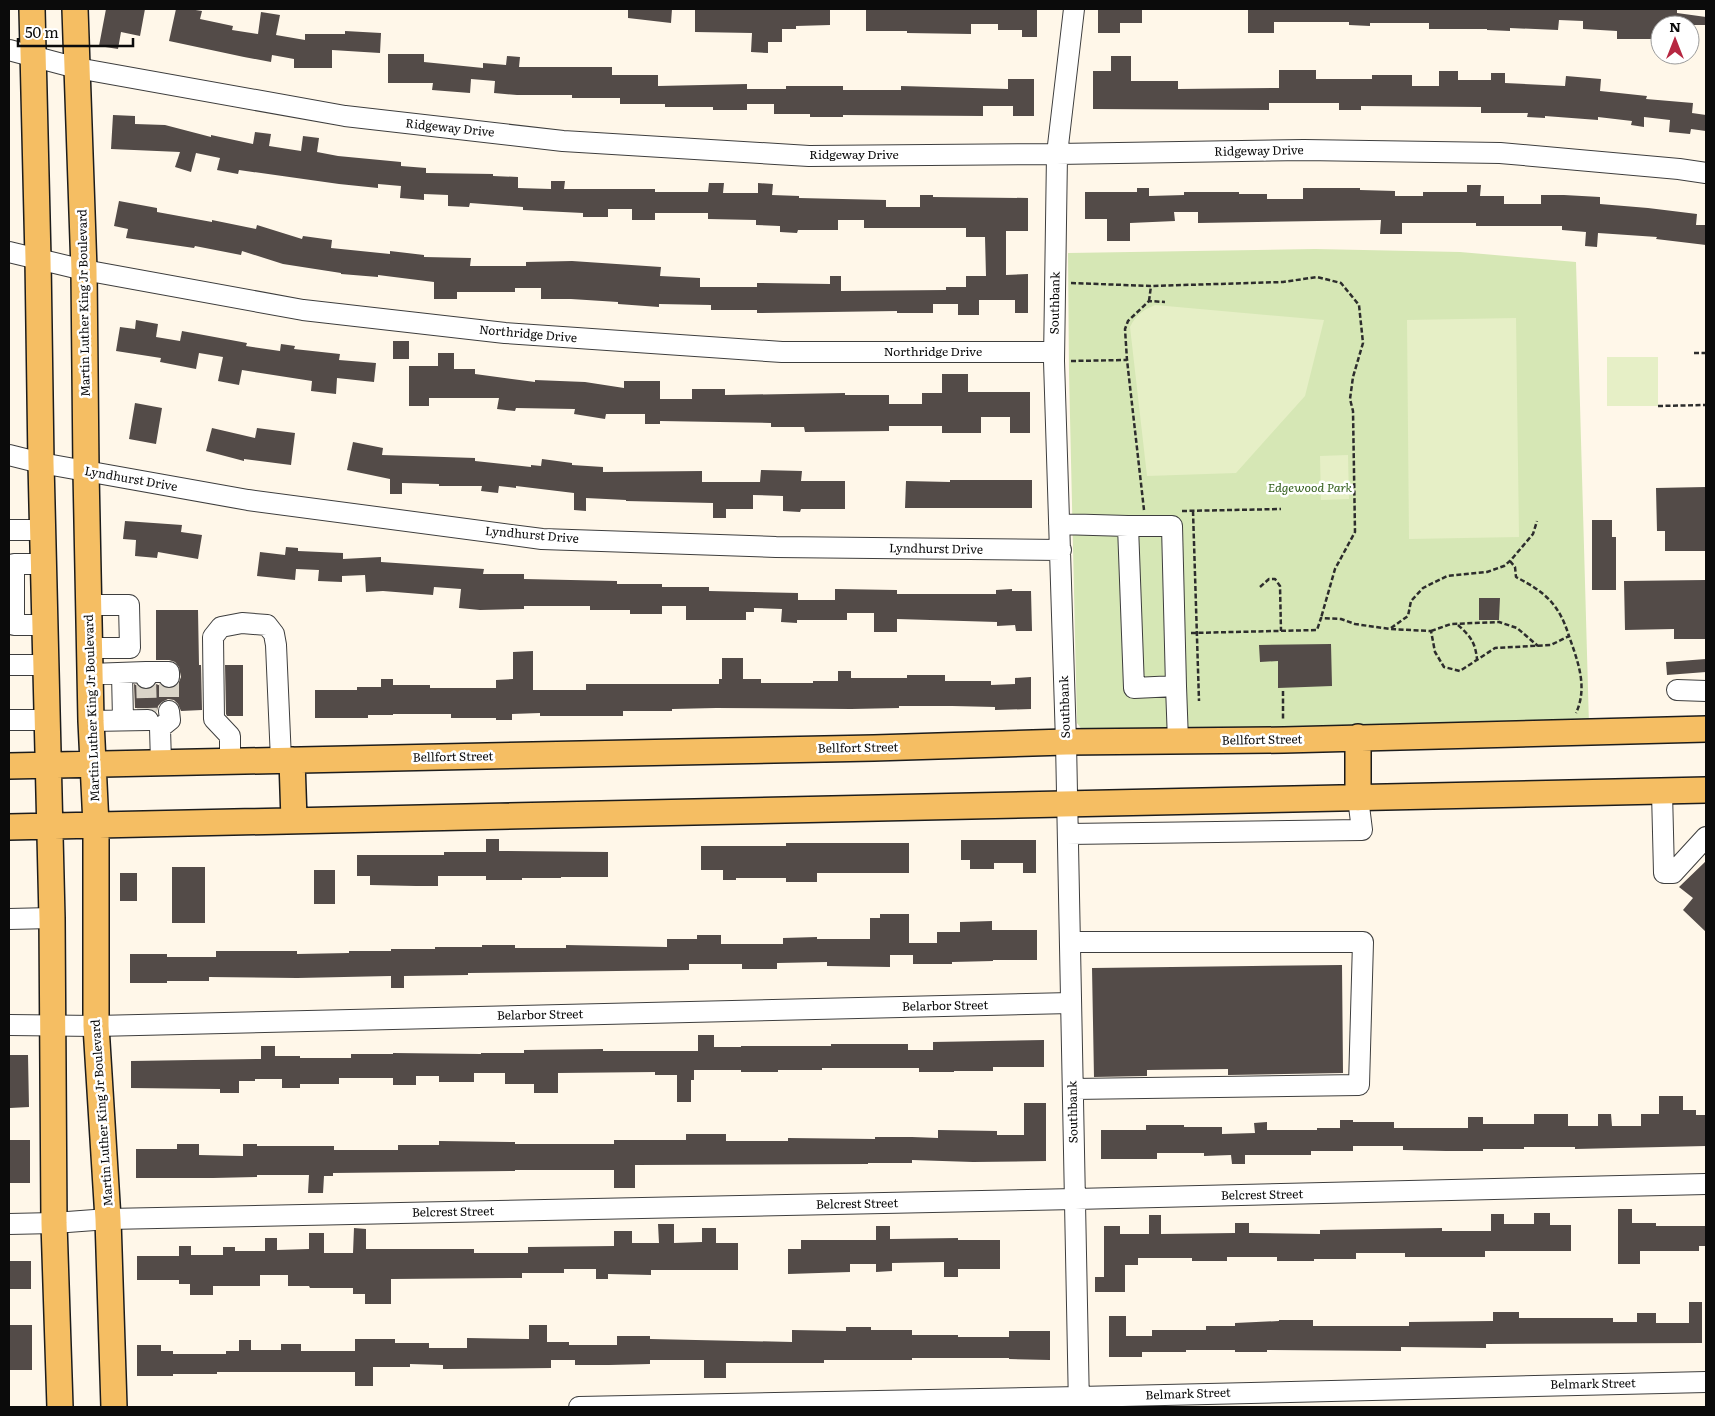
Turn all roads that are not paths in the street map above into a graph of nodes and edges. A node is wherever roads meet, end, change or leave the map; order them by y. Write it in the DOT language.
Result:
graph roads {
  1 [pos="32,9"];
  2 [pos="75,9"];
  3 [pos="1074,9"];
  4 [pos="9,50"];
  5 [pos="33,57"];
  6 [pos="77,68"];
  7 [pos="1057,154"];
  8 [pos="1706,174"];
  9 [pos="9,252"];
  10 [pos="38,259"];
  11 [pos="84,270"];
  12 [pos="1054,357"];
  13 [pos="9,455"];
  14 [pos="41,463"];
  15 [pos="86,471"];
  16 [pos="1059,524"];
  17 [pos="1128,526"];
  18 [pos="9,530"];
  19 [pos="42,530"];
  20 [pos="1060,550"];
  21 [pos="43,564"];
  22 [pos="89,604"];
  23 [pos="11,625"];
  24 [pos="45,625"];
  25 [pos="90,648"];
  26 [pos="9,665"];
  27 [pos="46,665"];
  28 [pos="122,673"];
  29 [pos="90,674"];
  30 [pos="169,677"];
  31 [pos="1176,686"];
  32 [pos="1677,690"];
  33 [pos="1706,690"];
  34 [pos="9,720"];
  35 [pos="48,720"];
  36 [pos="123,720"];
  37 [pos="91,721"];
  38 [pos="1706,729"];
  39 [pos="1358,737"];
  40 [pos="1178,741"];
  41 [pos="1066,742"];
  42 [pos="286,760"];
  43 [pos="230,761"];
  44 [pos="161,763"];
  45 [pos="94,764"];
  46 [pos="9,766"];
  47 [pos="49,766"];
  48 [pos="1706,790"];
  49 [pos="1662,792"];
  50 [pos="1358,798"];
  51 [pos="1286,800"];
  52 [pos="1214,801"];
  53 [pos="1147,802"];
  54 [pos="1067,804"];
  55 [pos="294,820"];
  56 [pos="96,825"];
  57 [pos="50,826"];
  58 [pos="9,827"];
  59 [pos="1287,831"];
  60 [pos="1215,832"];
  61 [pos="1148,833"];
  62 [pos="1068,834"];
  63 [pos="1706,837"];
  64 [pos="52,918"];
  65 [pos="9,919"];
  66 [pos="1070,942"];
  67 [pos="1071,1003"];
  68 [pos="54,1024"];
  69 [pos="9,1025"];
  70 [pos="96,1026"];
  71 [pos="1073,1090"];
  72 [pos="1706,1184"];
  73 [pos="1075,1200"];
  74 [pos="108,1219"];
  75 [pos="54,1223"];
  76 [pos="9,1224"];
  77 [pos="1706,1382"];
  78 [pos="1079,1402"];
  79 [pos="60,1407"];
  80 [pos="114,1407"];
  81 [pos="579,1407"];
  1 -- 5 [label="main road"];
  2 -- 6 [label="main road, Martin Luther King Jr Boulevard"];
  3 -- 7 [label="street, Southbank"];
  4 -- 5 [label="street, Ridgeway Drive"];
  5 -- 6 [label="street, Ridgeway Drive"];
  5 -- 10 [label="main road"];
  6 -- 7 [label="street, Ridgeway Drive"];
  6 -- 11 [label="main road, Martin Luther King Jr Boulevard"];
  7 -- 8 [label="street, Ridgeway Drive"];
  7 -- 12 [label="street, Southbank"];
  9 -- 10 [label="street, Northridge Drive"];
  10 -- 11 [label="street, Northridge Drive"];
  10 -- 14 [label="main road"];
  11 -- 12 [label="street, Northridge Drive"];
  11 -- 15 [label="main road, Martin Luther King Jr Boulevard"];
  12 -- 16 [label="street, Southbank"];
  13 -- 14 [label="street, Lyndhurst Drive"];
  14 -- 15 [label="street, Lyndhurst Drive"];
  14 -- 19 [label="main road"];
  15 -- 20 [label="street, Lyndhurst Drive"];
  15 -- 22 [label="main road, Martin Luther King Jr Boulevard"];
  16 -- 17 [label="street"];
  16 -- 20 [label="street, Southbank"];
  17 -- 31 [label="street"];
  17 -- 31 [label="street"];
  18 -- 19 [label="street"];
  19 -- 21 [label="main road"];
  20 -- 41 [label="street, Southbank"];
  21 -- 23 [label="street"];
  21 -- 24 [label="main road"];
  22 -- 25 [label="main road, Martin Luther King Jr Boulevard"];
  22 -- 25 [label="street"];
  23 -- 24 [label="street"];
  24 -- 27 [label="main road"];
  25 -- 29 [label="main road, Martin Luther King Jr Boulevard"];
  26 -- 27 [label="street"];
  27 -- 35 [label="main road"];
  28 -- 29 [label="street"];
  28 -- 30 [label="street"];
  28 -- 36 [label="street"];
  29 -- 37 [label="main road, Martin Luther King Jr Boulevard"];
  31 -- 40 [label="street"];
  32 -- 33 [label="street"];
  34 -- 35 [label="street"];
  35 -- 47 [label="main road"];
  36 -- 37 [label="street"];
  36 -- 44 [label="street"];
  37 -- 45 [label="main road, Martin Luther King Jr Boulevard"];
  38 -- 39 [label="main road, Bellfort Street"];
  39 -- 40 [label="main road, Bellfort Street"];
  39 -- 50 [label="main road"];
  40 -- 41 [label="main road, Bellfort Street"];
  41 -- 42 [label="main road, Bellfort Street"];
  41 -- 54 [label="street, Southbank"];
  42 -- 43 [label="main road, Bellfort Street"];
  42 -- 43 [label="street"];
  42 -- 55 [label="main road"];
  43 -- 44 [label="main road, Bellfort Street"];
  44 -- 45 [label="main road, Bellfort Street"];
  45 -- 47 [label="main road, Bellfort Street"];
  45 -- 56 [label="main road, Martin Luther King Jr Boulevard"];
  46 -- 47 [label="main road, Bellfort Street"];
  47 -- 57 [label="main road"];
  48 -- 49 [label="main road"];
  49 -- 50 [label="main road"];
  49 -- 63 [label="street"];
  50 -- 51 [label="main road"];
  50 -- 59 [label="street"];
  51 -- 52 [label="main road"];
  51 -- 59 [label="street"];
  52 -- 53 [label="main road"];
  52 -- 60 [label="street"];
  53 -- 54 [label="main road"];
  53 -- 61 [label="street"];
  54 -- 55 [label="main road"];
  54 -- 62 [label="street, Southbank"];
  55 -- 56 [label="main road"];
  56 -- 57 [label="main road"];
  56 -- 70 [label="main road, Martin Luther King Jr Boulevard"];
  57 -- 58 [label="main road"];
  57 -- 64 [label="main road"];
  59 -- 60 [label="street"];
  60 -- 61 [label="street"];
  61 -- 62 [label="street"];
  62 -- 66 [label="street, Southbank"];
  64 -- 65 [label="street"];
  64 -- 68 [label="main road"];
  66 -- 67 [label="street, Southbank"];
  66 -- 71 [label="street"];
  67 -- 70 [label="street, Belarbor Street"];
  67 -- 71 [label="street, Southbank"];
  68 -- 69 [label="street, Belarbor Street"];
  68 -- 70 [label="street, Belarbor Street"];
  68 -- 75 [label="main road"];
  70 -- 74 [label="main road, Martin Luther King Jr Boulevard"];
  71 -- 73 [label="street, Southbank"];
  72 -- 73 [label="street, Belcrest Street"];
  73 -- 74 [label="street, Belcrest Street"];
  73 -- 78 [label="street, Southbank"];
  74 -- 75 [label="street, Belcrest Street"];
  74 -- 80 [label="main road, Martin Luther King Jr Boulevard"];
  75 -- 76 [label="street, Belcrest Street"];
  75 -- 79 [label="main road"];
  77 -- 78 [label="street, Belmark Street"];
  78 -- 81 [label="street, Belmark Street"];
}
